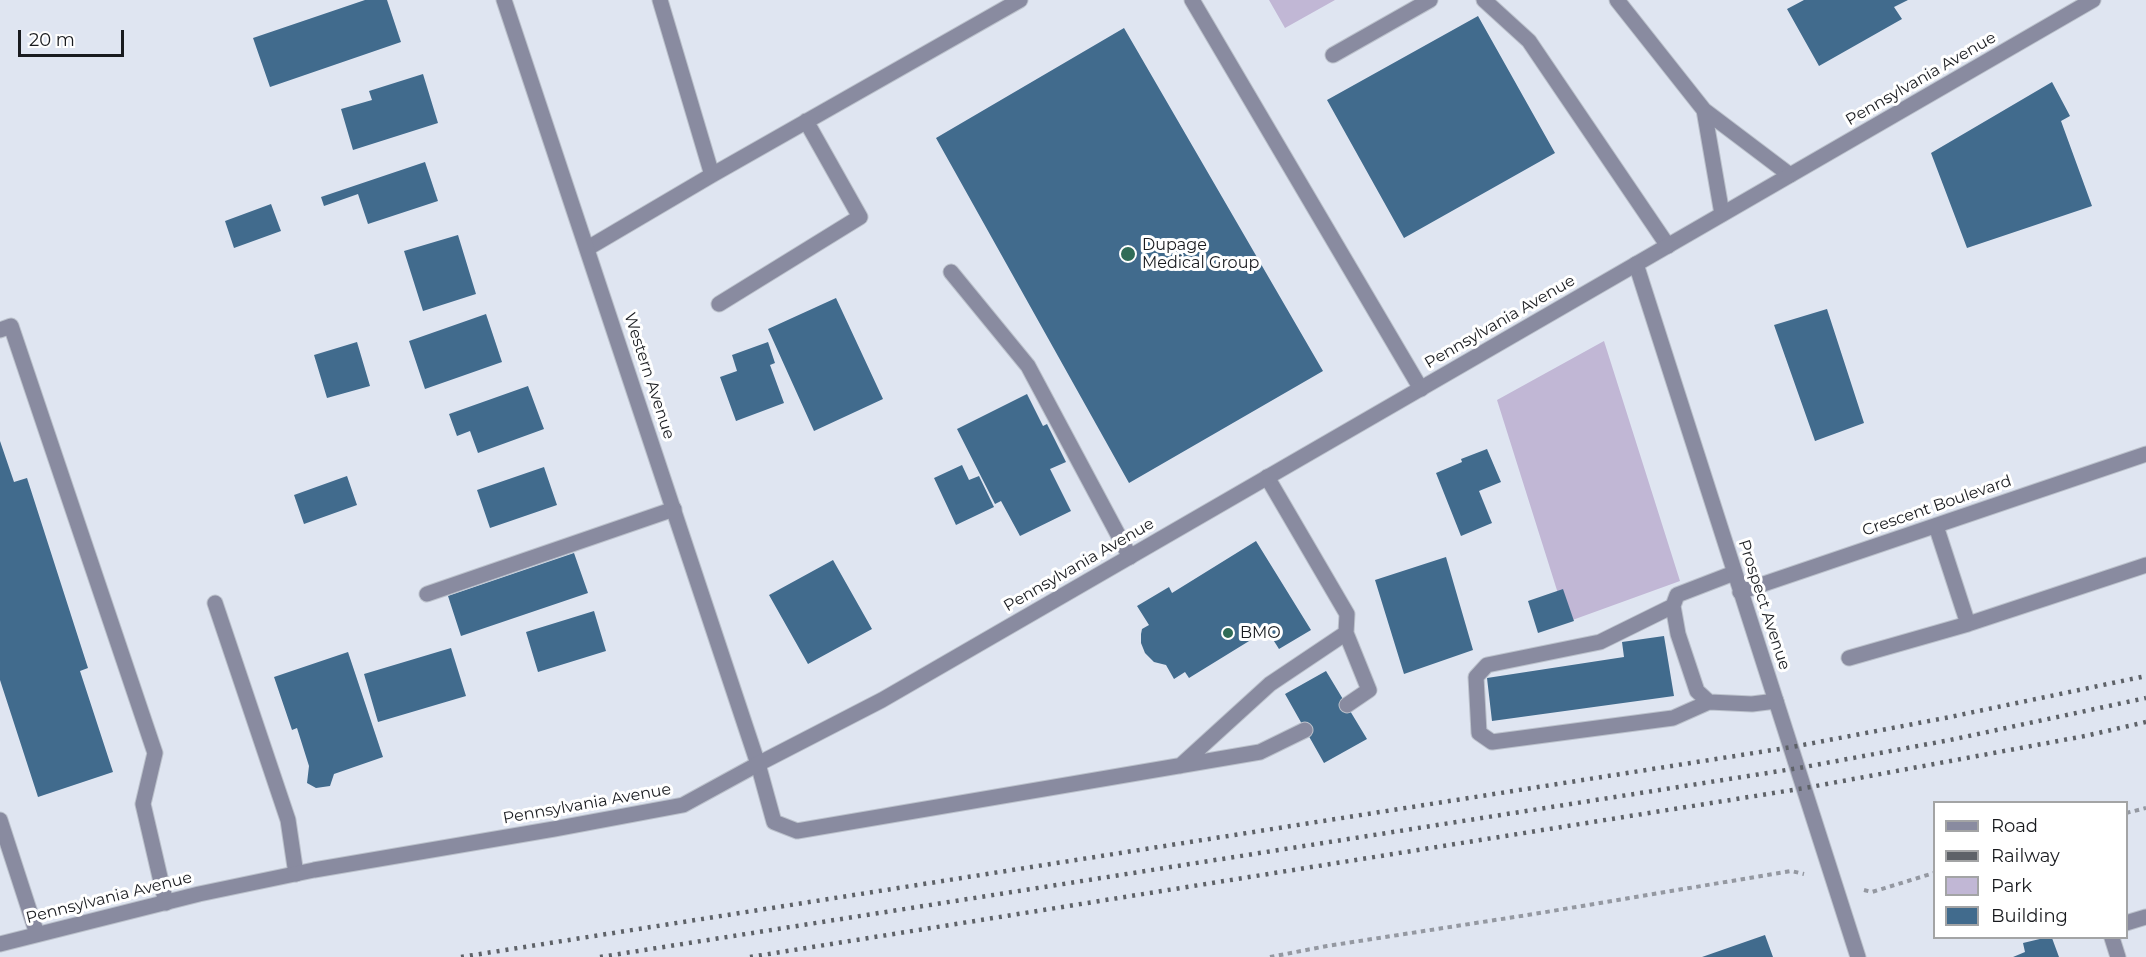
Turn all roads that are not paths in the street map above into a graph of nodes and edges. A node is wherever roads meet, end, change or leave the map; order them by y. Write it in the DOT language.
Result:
graph roads {
  1 [pos="504,0"];
  2 [pos="660,0"];
  3 [pos="1020,0"];
  4 [pos="1192,0"];
  5 [pos="1430,0"];
  6 [pos="1484,0"];
  7 [pos="1617,0"];
  8 [pos="2093,0"];
  9 [pos="1333,55"];
  10 [pos="1704,110"];
  11 [pos="807,121"];
  12 [pos="712,175"];
  13 [pos="1790,175"];
  14 [pos="1722,214"];
  15 [pos="1668,246"];
  16 [pos="588,248"];
  17 [pos="1636,264"];
  18 [pos="951,272"];
  19 [pos="719,304"];
  20 [pos="0,330"];
  21 [pos="1421,389"];
  22 [pos="2146,454"];
  23 [pos="1268,477"];
  24 [pos="674,509"];
  25 [pos="1936,526"];
  26 [pos="1130,556"];
  27 [pos="2146,565"];
  28 [pos="1734,573"];
  29 [pos="1740,592"];
  30 [pos="427,594"];
  31 [pos="215,603"];
  32 [pos="1673,606"];
  33 [pos="1968,624"];
  34 [pos="1346,633"];
  35 [pos="1849,658"];
  36 [pos="1776,701"];
  37 [pos="1709,702"];
  38 [pos="1347,705"];
  39 [pos="1305,729"];
  40 [pos="758,764"];
  41 [pos="1180,766"];
  42 [pos="0,820"];
  43 [pos="296,874"];
  44 [pos="166,903"];
  45 [pos="2146,917"];
  46 [pos="2128,923"];
  47 [pos="37,934"];
  48 [pos="2112,939"];
  49 [pos="0,944"];
  50 [pos="1858,957"];
  51 [pos="2118,957"];
  1 -- 16 [label="street, Western Avenue"];
  2 -- 12 [label="street"];
  3 -- 11 [label="street"];
  4 -- 21 [label="street"];
  5 -- 9 [label="street"];
  6 -- 15 [label="street"];
  7 -- 10 [label="street"];
  8 -- 13 [label="street, Pennsylvania Avenue"];
  10 -- 13 [label="street"];
  10 -- 14 [label="street"];
  11 -- 12 [label="street"];
  11 -- 19 [label="street"];
  12 -- 16 [label="street"];
  13 -- 14 [label="street, Pennsylvania Avenue"];
  14 -- 15 [label="street, Pennsylvania Avenue"];
  15 -- 17 [label="street, Pennsylvania Avenue"];
  16 -- 24 [label="street, Western Avenue"];
  17 -- 21 [label="street, Pennsylvania Avenue"];
  17 -- 28 [label="street, Prospect Avenue"];
  18 -- 26 [label="street"];
  20 -- 44 [label="street"];
  21 -- 23 [label="street, Pennsylvania Avenue"];
  22 -- 25 [label="street, Crescent Boulevard"];
  23 -- 26 [label="street, Pennsylvania Avenue"];
  23 -- 34 [label="street"];
  24 -- 30 [label="street"];
  24 -- 40 [label="street, Western Avenue"];
  25 -- 29 [label="street, Crescent Boulevard"];
  25 -- 33 [label="street"];
  26 -- 40 [label="street, Pennsylvania Avenue"];
  27 -- 33 [label="street"];
  28 -- 29 [label="street, Prospect Avenue"];
  28 -- 32 [label="street"];
  29 -- 36 [label="street, Prospect Avenue"];
  31 -- 43 [label="street"];
  32 -- 37 [label="street"];
  32 -- 37 [label="street"];
  33 -- 35 [label="street"];
  34 -- 38 [label="street"];
  34 -- 41 [label="street"];
  36 -- 37 [label="street"];
  36 -- 50 [label="street, Prospect Avenue"];
  39 -- 41 [label="street"];
  40 -- 41 [label="street, Western Avenue"];
  40 -- 43 [label="street, Pennsylvania Avenue"];
  42 -- 47 [label="street"];
  43 -- 44 [label="street, Pennsylvania Avenue"];
  44 -- 47 [label="street, Pennsylvania Avenue"];
  45 -- 46 [label="street"];
  47 -- 49 [label="street, Pennsylvania Avenue"];
  48 -- 51 [label="street"];
}
